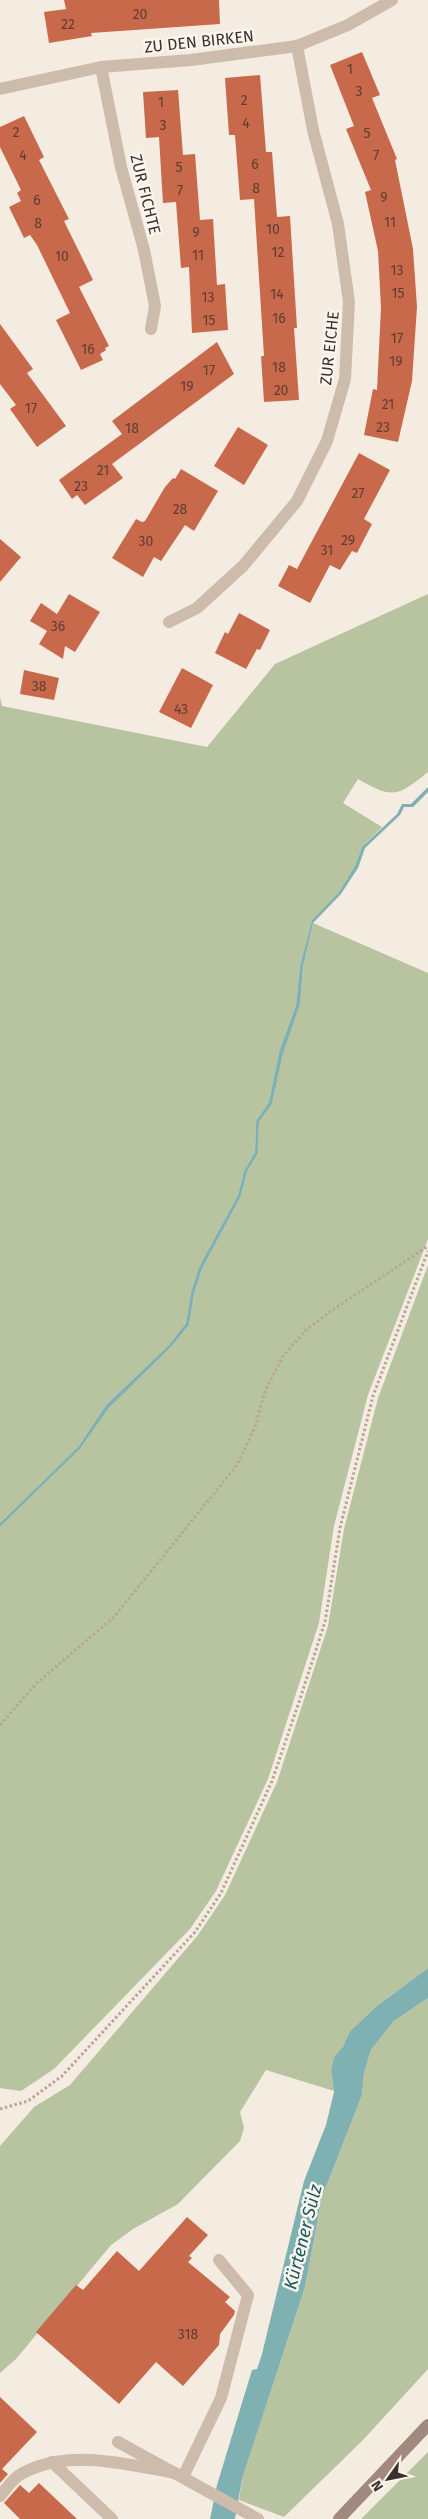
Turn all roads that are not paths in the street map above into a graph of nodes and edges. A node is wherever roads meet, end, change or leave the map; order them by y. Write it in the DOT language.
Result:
graph roads {
  1 [pos="392,0"];
  2 [pos="297,46"];
  3 [pos="101,67"];
  4 [pos="0,89"];
  5 [pos="151,329"];
  6 [pos="169,622"];
  7 [pos="219,2260"];
  8 [pos="425,2432"];
  9 [pos="118,2442"];
  10 [pos="52,2462"];
  11 [pos="179,2475"];
  12 [pos="0,2496"];
  13 [pos="112,2519"];
  14 [pos="258,2519"];
  15 [pos="339,2519"];
  1 -- 2 [label="street, ZU DEN BIRKEN"];
  2 -- 3 [label="street, ZU DEN BIRKEN"];
  2 -- 6 [label="street, ZUR EICHE"];
  3 -- 4 [label="street, ZU DEN BIRKEN"];
  3 -- 5 [label="street, ZUR FICHTE"];
  7 -- 11 [label="street"];
  8 -- 15 [label="main road"];
  9 -- 11 [label="street"];
  10 -- 11 [label="street"];
  10 -- 12 [label="street"];
  10 -- 13 [label="street"];
  11 -- 14 [label="street"];
}
